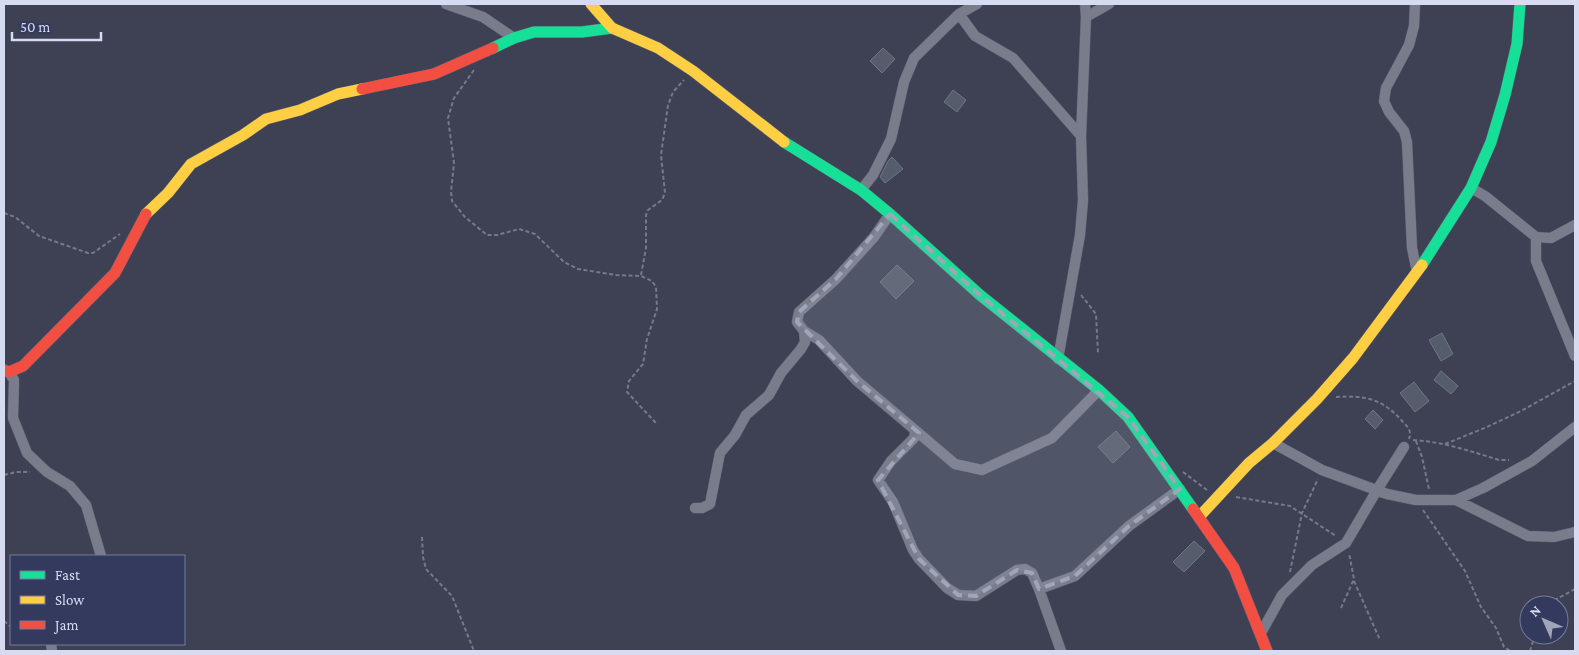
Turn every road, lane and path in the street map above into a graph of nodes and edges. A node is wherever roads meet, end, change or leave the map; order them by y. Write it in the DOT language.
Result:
graph roads {
  1 [pos="446,4"];
  2 [pos="591,4"];
  3 [pos="977,4"];
  4 [pos="1084,4"];
  5 [pos="1109,4"];
  6 [pos="1414,4"];
  7 [pos="1520,4"];
  8 [pos="959,14"];
  9 [pos="1086,17"];
  10 [pos="612,28"];
  11 [pos="514,38"];
  12 [pos="475,70"];
  13 [pos="693,71"];
  14 [pos="1081,136"];
  15 [pos="1471,188"];
  16 [pos="861,190"];
  17 [pos="4,213"];
  18 [pos="890,214"];
  19 [pos="1575,225"];
  20 [pos="122,232"];
  21 [pos="1536,237"];
  22 [pos="1417,272"];
  23 [pos="641,276"];
  24 [pos="1072,280"];
  25 [pos="804,331"];
  26 [pos="1098,353"];
  27 [pos="1575,356"];
  28 [pos="1058,358"];
  29 [pos="6,371"];
  30 [pos="1575,381"];
  31 [pos="1099,390"];
  32 [pos="1317,398"];
  33 [pos="656,423"];
  34 [pos="1575,427"];
  35 [pos="915,430"];
  36 [pos="1416,441"];
  37 [pos="1273,442"];
  38 [pos="1445,444"];
  39 [pos="1404,447"];
  40 [pos="1532,461"];
  41 [pos="1181,470"];
  42 [pos="1322,470"];
  43 [pos="48,472"];
  44 [pos="4,475"];
  45 [pos="1180,489"];
  46 [pos="1377,490"];
  47 [pos="1223,492"];
  48 [pos="1429,499"];
  49 [pos="1416,500"];
  50 [pos="1456,500"];
  51 [pos="695,508"];
  52 [pos="1302,513"];
  53 [pos="1199,517"];
  54 [pos="1575,532"];
  55 [pos="422,537"];
  56 [pos="1346,544"];
  57 [pos="101,555"];
  58 [pos="1354,579"];
  59 [pos="1039,589"];
  60 [pos="1575,589"];
  61 [pos="1282,595"];
  62 [pos="1564,595"];
  63 [pos="1341,608"];
  64 [pos="1261,633"];
  65 [pos="1380,640"];
  66 [pos="474,651"];
  67 [pos="1061,651"];
  68 [pos="1267,651"];
  69 [pos="1510,651"];
  1 -- 11 [label="street"];
  2 -- 10 [label="street"];
  3 -- 8 [label="street"];
  4 -- 9 [label="street"];
  5 -- 9 [label="street"];
  6 -- 22 [label="street"];
  7 -- 15 [label="street"];
  8 -- 14 [label="street"];
  8 -- 16 [label="street"];
  9 -- 14 [label="street"];
  10 -- 11 [label="street"];
  10 -- 13 [label="street"];
  11 -- 29 [label="street"];
  12 -- 23 [label="path"];
  13 -- 16 [label="street"];
  13 -- 23 [label="path"];
  14 -- 24 [label="street"];
  15 -- 21 [label="street"];
  15 -- 22 [label="street"];
  16 -- 18 [label="street"];
  17 -- 20 [label="path"];
  18 -- 25 [label="street"];
  18 -- 28 [label="street"];
  19 -- 21 [label="street"];
  21 -- 27 [label="street"];
  22 -- 32 [label="street"];
  23 -- 33 [label="path"];
  24 -- 26 [label="path"];
  24 -- 28 [label="street"];
  25 -- 35 [label="street"];
  25 -- 51 [label="street"];
  28 -- 31 [label="street"];
  29 -- 43 [label="street"];
  30 -- 38 [label="path"];
  31 -- 35 [label="street"];
  31 -- 45 [label="street"];
  32 -- 36 [label="path"];
  32 -- 37 [label="street"];
  34 -- 40 [label="street"];
  35 -- 59 [label="street"];
  36 -- 38 [label="path"];
  36 -- 48 [label="path"];
  37 -- 42 [label="street"];
  37 -- 47 [label="street"];
  38 -- 40 [label="path"];
  39 -- 46 [label="street"];
  40 -- 50 [label="street"];
  41 -- 47 [label="path"];
  42 -- 46 [label="street"];
  42 -- 52 [label="path"];
  43 -- 44 [label="path"];
  43 -- 57 [label="street"];
  45 -- 53 [label="street"];
  45 -- 59 [label="street"];
  46 -- 49 [label="street"];
  46 -- 56 [label="street"];
  47 -- 52 [label="path"];
  47 -- 53 [label="street"];
  48 -- 49 [label="street"];
  48 -- 50 [label="street"];
  49 -- 69 [label="path"];
  50 -- 54 [label="street"];
  52 -- 56 [label="path"];
  52 -- 61 [label="path"];
  53 -- 64 [label="street"];
  55 -- 66 [label="path"];
  56 -- 58 [label="path"];
  56 -- 61 [label="street"];
  58 -- 63 [label="path"];
  58 -- 65 [label="path"];
  59 -- 67 [label="street"];
  60 -- 62 [label="path"];
  61 -- 64 [label="street"];
  64 -- 68 [label="street"];
}
